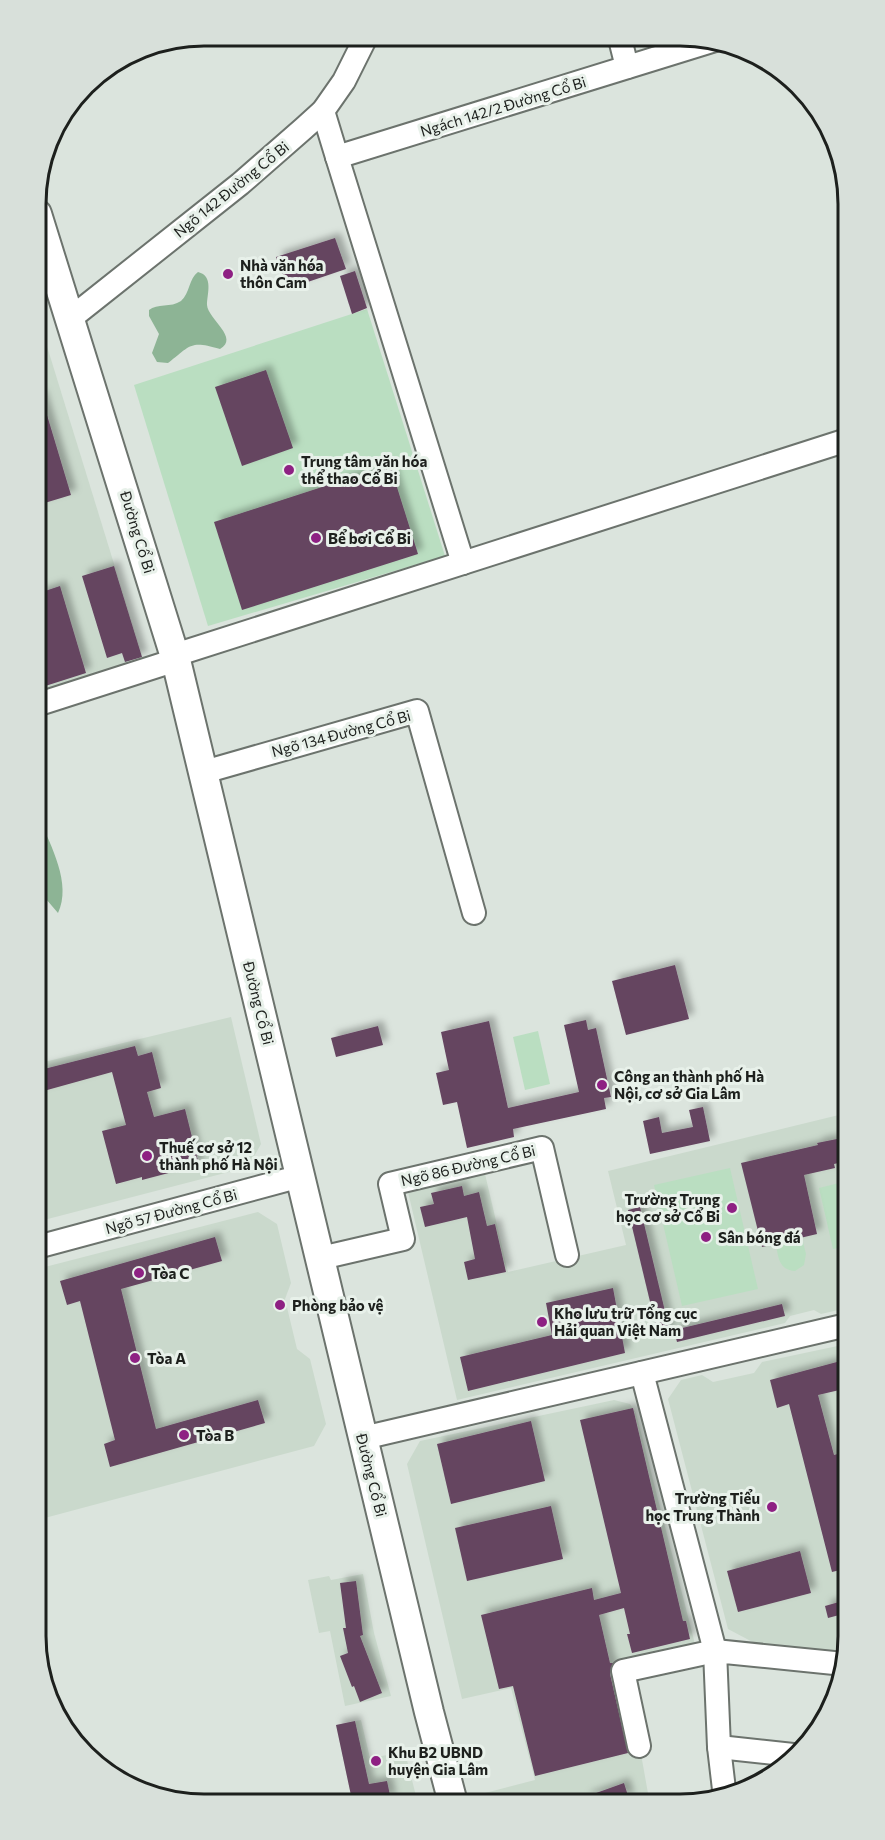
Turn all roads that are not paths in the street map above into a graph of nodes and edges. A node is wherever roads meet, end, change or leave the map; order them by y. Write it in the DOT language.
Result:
graph roads {
  1 [pos="361,47"];
  2 [pos="622,47"];
  3 [pos="691,47"];
  4 [pos="627,67"];
  5 [pos="323,111"];
  6 [pos="337,157"];
  7 [pos="47,261"];
  8 [pos="71,318"];
  9 [pos="838,443"];
  10 [pos="463,563"];
  11 [pos="176,657"];
  12 [pos="47,701"];
  13 [pos="204,772"];
  14 [pos="474,913"];
  15 [pos="301,1176"];
  16 [pos="47,1244"];
  17 [pos="567,1255"];
  18 [pos="321,1258"];
  19 [pos="838,1327"];
  20 [pos="642,1373"];
  21 [pos="363,1438"];
  22 [pos="715,1650"];
  23 [pos="835,1663"];
  24 [pos="639,1746"];
  25 [pos="718,1747"];
  26 [pos="785,1754"];
  27 [pos="723,1787"];
  28 [pos="451,1794"];
  1 -- 5 [label="street, Ngõ 142 Đường Cổ Bi"];
  2 -- 4 [label="street"];
  3 -- 4 [label="street, Ngách 142/2 Đường Cổ Bi"];
  4 -- 6 [label="street, Ngách 142/2 Đường Cổ Bi"];
  5 -- 6 [label="street"];
  5 -- 8 [label="street, Ngõ 142 Đường Cổ Bi"];
  6 -- 10 [label="street"];
  7 -- 8 [label="main road, Đường Cổ Bi"];
  8 -- 11 [label="main road, Đường Cổ Bi"];
  9 -- 10 [label="street"];
  10 -- 11 [label="street"];
  11 -- 12 [label="street"];
  11 -- 13 [label="main road, Đường Cổ Bi"];
  13 -- 14 [label="street, Ngõ 134 Đường Cổ Bi"];
  13 -- 15 [label="main road, Đường Cổ Bi"];
  15 -- 16 [label="street, Ngõ 57 Đường Cổ Bi"];
  15 -- 18 [label="main road, Đường Cổ Bi"];
  17 -- 18 [label="street, Ngõ 86 Đường Cổ Bi"];
  18 -- 21 [label="main road, Đường Cổ Bi"];
  19 -- 20 [label="street"];
  20 -- 21 [label="street"];
  20 -- 22 [label="street"];
  21 -- 28 [label="main road, Đường Cổ Bi"];
  22 -- 23 [label="street"];
  22 -- 24 [label="street"];
  22 -- 25 [label="street"];
  25 -- 26 [label="street"];
  25 -- 27 [label="street"];
}
